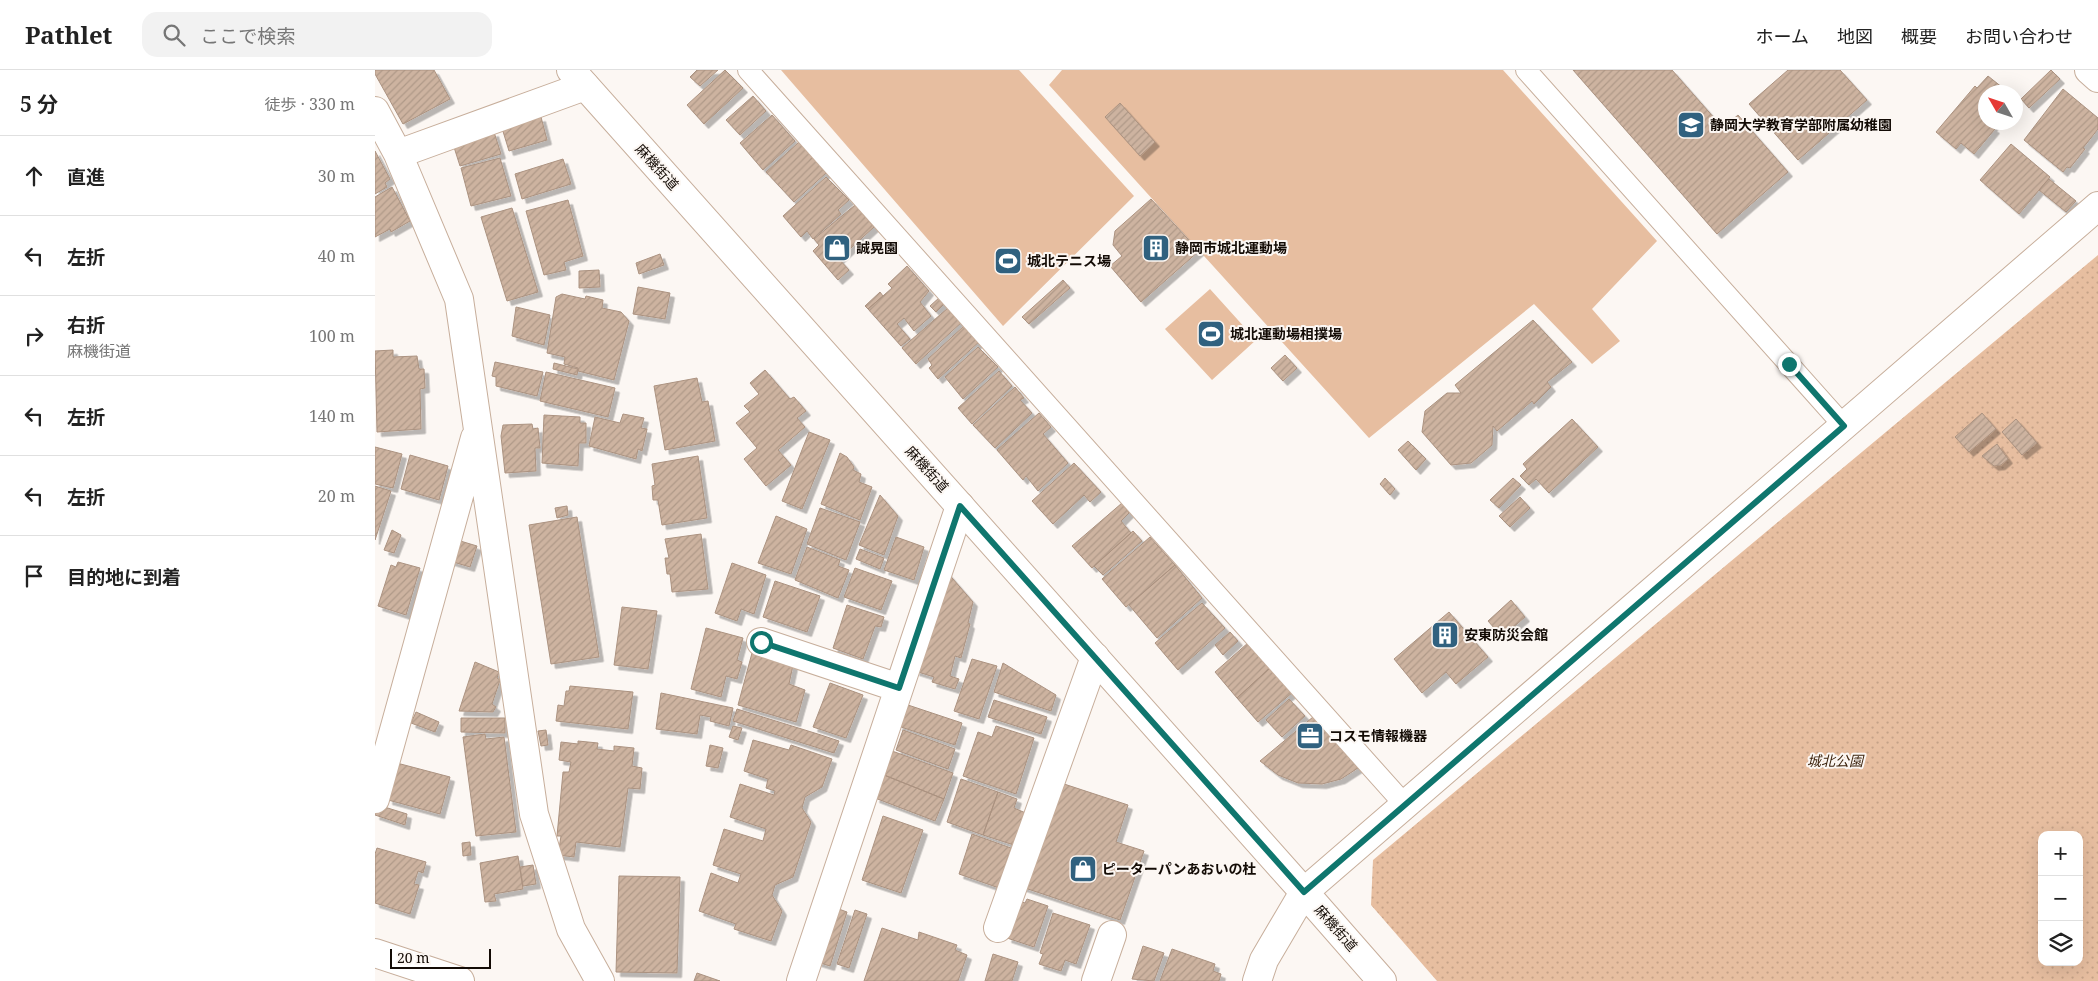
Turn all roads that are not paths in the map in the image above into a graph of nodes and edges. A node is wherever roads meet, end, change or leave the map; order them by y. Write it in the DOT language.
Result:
graph roads {
  1 [pos="748,70"];
  2 [pos="1526,70"];
  3 [pos="2089,70"];
  4 [pos="578,78"];
  5 [pos="2098,78"];
  6 [pos="375,111"];
  7 [pos="398,154"];
  8 [pos="2098,206"];
  9 [pos="1844,426"];
  10 [pos="478,427"];
  11 [pos="960,506"];
  12 [pos="761,642"];
  13 [pos="1095,657"];
  14 [pos="899,688"];
  15 [pos="375,799"];
  16 [pos="1405,805"];
  17 [pos="1304,892"];
  18 [pos="998,928"];
  19 [pos="1112,935"];
  20 [pos="375,953"];
  21 [pos="460,981"];
  22 [pos="600,981"];
  23 [pos="801,981"];
  24 [pos="1096,981"];
  25 [pos="1257,981"];
  26 [pos="1381,981"];
  1 -- 16 [label="lane"];
  2 -- 9 [label="lane"];
  3 -- 5 [label="street"];
  4 -- 7 [label="street"];
  4 -- 11 [label="street, 麻機街道"];
  6 -- 7 [label="street"];
  7 -- 10 [label="street"];
  8 -- 9 [label="street"];
  9 -- 16 [label="street"];
  10 -- 15 [label="street"];
  10 -- 22 [label="street"];
  11 -- 13 [label="street, 麻機街道"];
  11 -- 14 [label="street"];
  12 -- 14 [label="street"];
  13 -- 17 [label="street, 麻機街道"];
  13 -- 18 [label="street"];
  14 -- 23 [label="street"];
  16 -- 17 [label="street"];
  17 -- 25 [label="street"];
  17 -- 26 [label="street, 麻機街道"];
  19 -- 24 [label="street"];
  20 -- 21 [label="street"];
}
